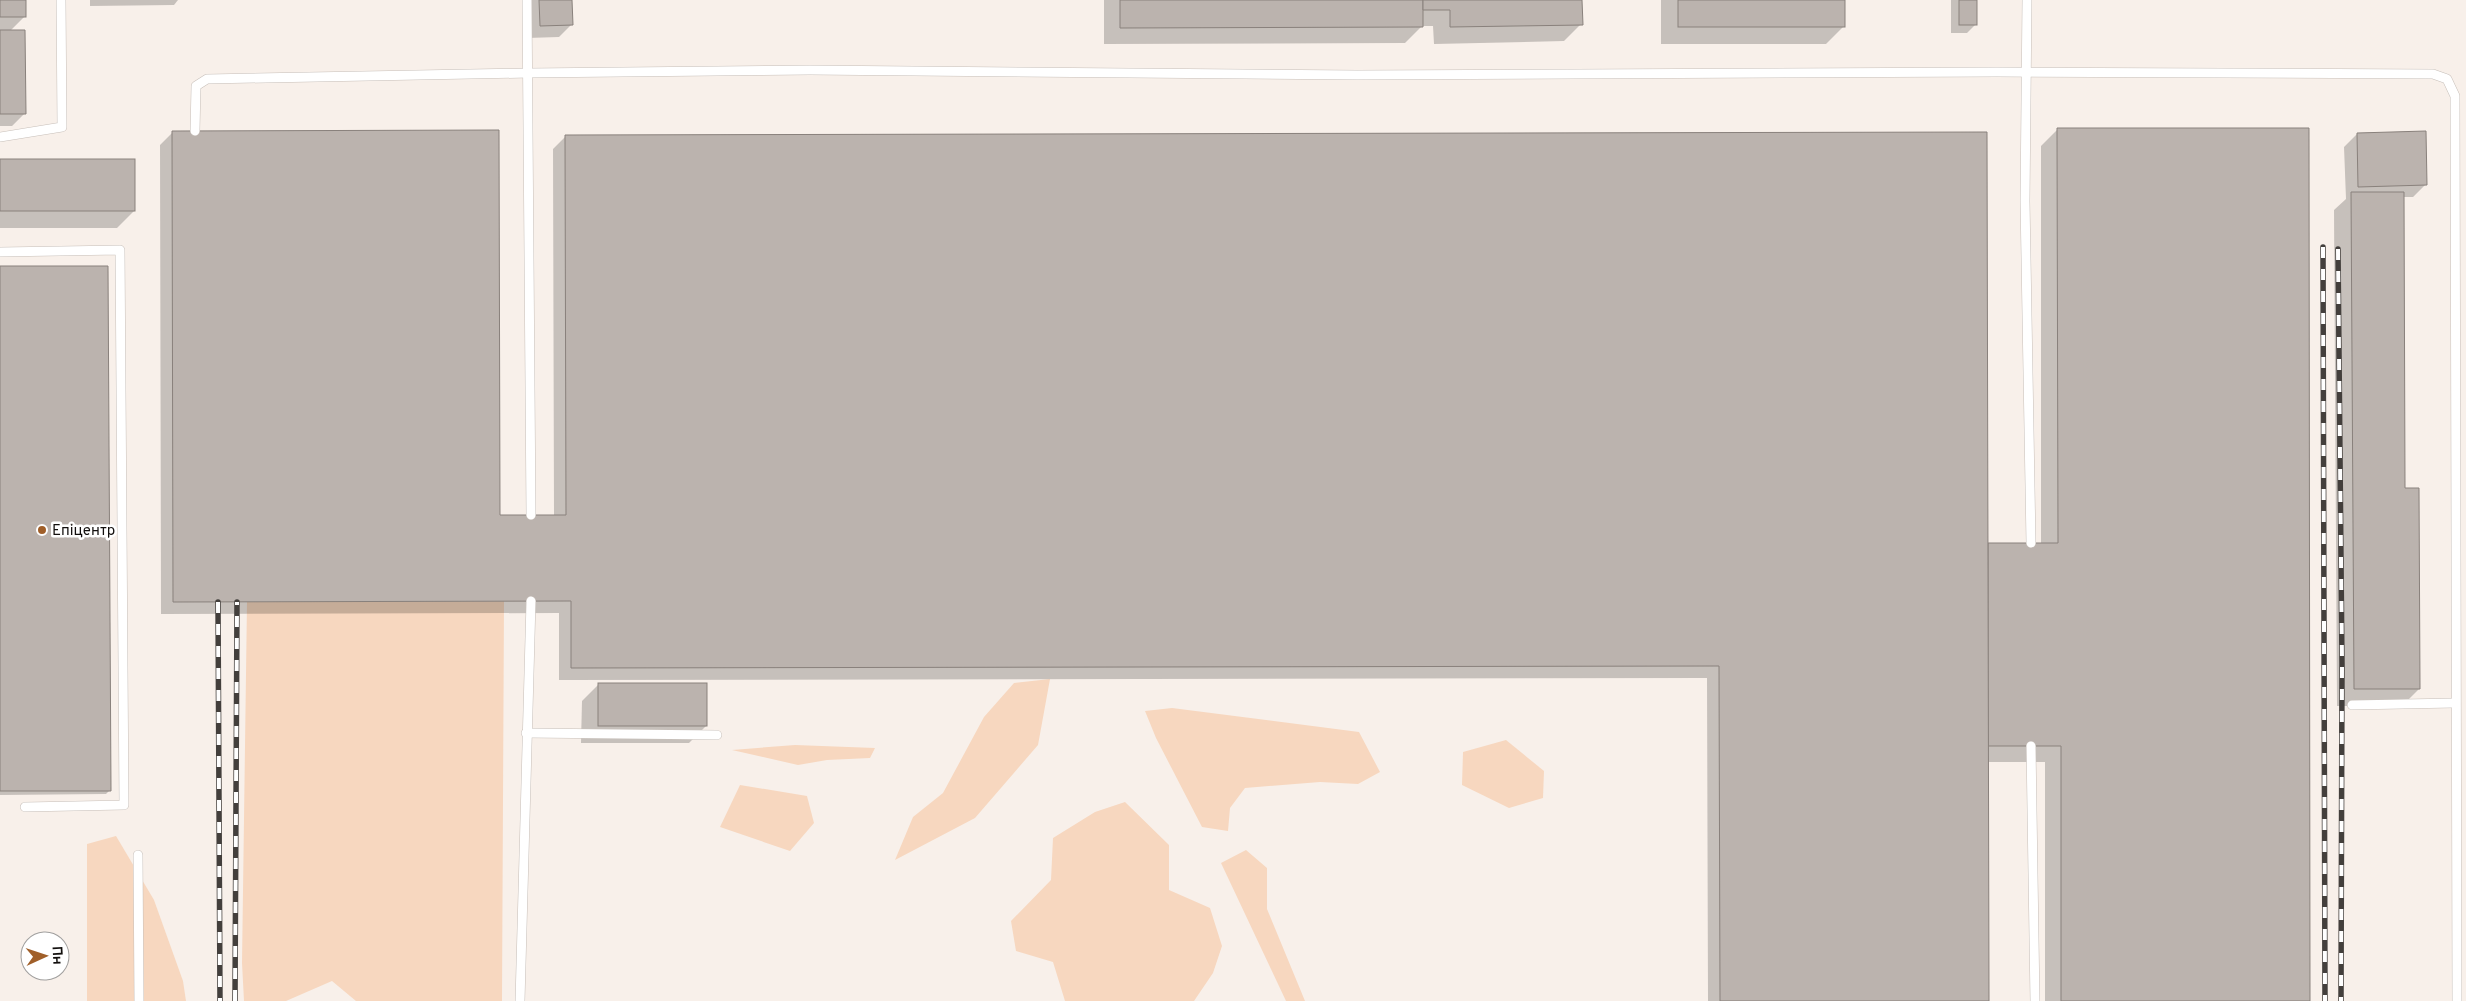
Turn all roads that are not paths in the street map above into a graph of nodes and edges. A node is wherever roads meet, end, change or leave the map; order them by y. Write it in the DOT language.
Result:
graph roads {
  1 [pos="61,0"];
  2 [pos="527,0"];
  3 [pos="2027,0"];
  4 [pos="528,72"];
  5 [pos="2027,72"];
  6 [pos="195,131"];
  7 [pos="0,138"];
  8 [pos="0,252"];
  9 [pos="531,515"];
  10 [pos="2031,543"];
  11 [pos="532,601"];
  12 [pos="2454,703"];
  13 [pos="2352,705"];
  14 [pos="526,733"];
  15 [pos="717,734"];
  16 [pos="2031,746"];
  17 [pos="25,807"];
  18 [pos="138,855"];
  19 [pos="138,1001"];
  20 [pos="520,1001"];
  21 [pos="2035,1001"];
  22 [pos="2456,1001"];
  1 -- 7 [label="lane"];
  2 -- 4 [label="lane"];
  3 -- 5 [label="lane"];
  4 -- 5 [label="lane"];
  4 -- 6 [label="lane"];
  4 -- 9 [label="lane"];
  5 -- 10 [label="lane"];
  5 -- 12 [label="lane"];
  8 -- 17 [label="lane"];
  11 -- 14 [label="lane"];
  12 -- 13 [label="lane"];
  12 -- 22 [label="lane"];
  14 -- 15 [label="lane"];
  14 -- 20 [label="lane"];
  16 -- 21 [label="lane"];
  18 -- 19 [label="lane"];
}
